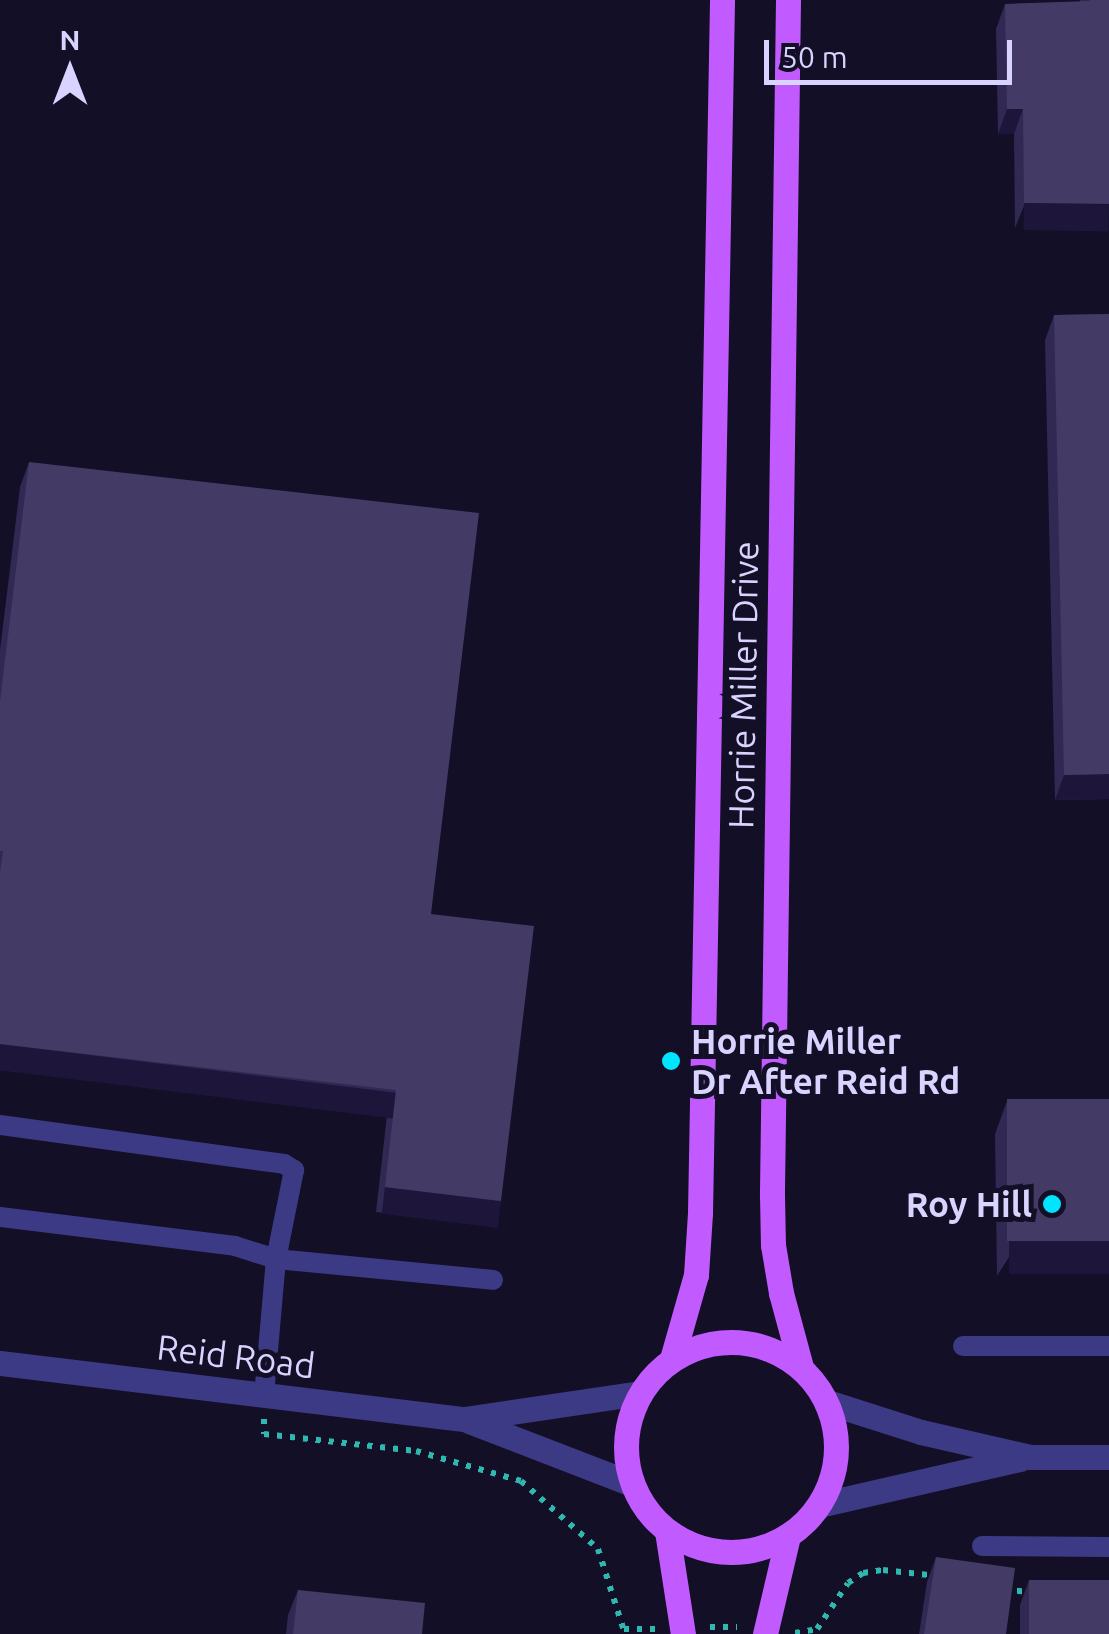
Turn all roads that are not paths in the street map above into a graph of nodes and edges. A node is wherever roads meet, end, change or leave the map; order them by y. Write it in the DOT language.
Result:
graph roads {
  1 [pos="722,0"];
  2 [pos="788,0"];
  3 [pos="0,1125"];
  4 [pos="0,1217"];
  5 [pos="276,1259"];
  6 [pos="492,1280"];
  7 [pos="963,1346"];
  8 [pos="1109,1346"];
  9 [pos="672,1358"];
  10 [pos="0,1363"];
  11 [pos="801,1368"];
  12 [pos="640,1393"];
  13 [pos="264,1395"];
  14 [pos="827,1402"];
  15 [pos="464,1419"];
  16 [pos="1030,1457"];
  17 [pos="1109,1457"];
  18 [pos="632,1484"];
  19 [pos="820,1505"];
  20 [pos="667,1531"];
  21 [pos="788,1536"];
  22 [pos="982,1546"];
  23 [pos="1109,1546"];
  24 [pos="682,1634"];
  25 [pos="764,1634"];
  1 -- 9 [label="main road, Horrie Miller Drive"];
  2 -- 11 [label="main road, Horrie Miller Drive"];
  3 -- 5 [label="lane"];
  4 -- 5 [label="lane"];
  5 -- 6 [label="lane"];
  5 -- 13 [label="lane"];
  7 -- 8 [label="lane"];
  9 -- 11 [label="main road, Horrie Miller Drive"];
  9 -- 12 [label="main road, Horrie Miller Drive"];
  10 -- 13 [label="street, Reid Road"];
  11 -- 14 [label="main road, Horrie Miller Drive"];
  12 -- 15 [label="street, Reid Road"];
  12 -- 18 [label="main road, Horrie Miller Drive"];
  13 -- 15 [label="street, Reid Road"];
  14 -- 16 [label="street"];
  14 -- 19 [label="main road, Horrie Miller Drive"];
  15 -- 18 [label="street, Reid Road"];
  16 -- 17 [label="street"];
  16 -- 19 [label="street"];
  18 -- 20 [label="main road, Horrie Miller Drive"];
  19 -- 21 [label="main road, Horrie Miller Drive"];
  20 -- 21 [label="main road, Horrie Miller Drive"];
  20 -- 24 [label="main road, Horrie Miller Drive"];
  21 -- 25 [label="main road"];
  22 -- 23 [label="lane"];
}
